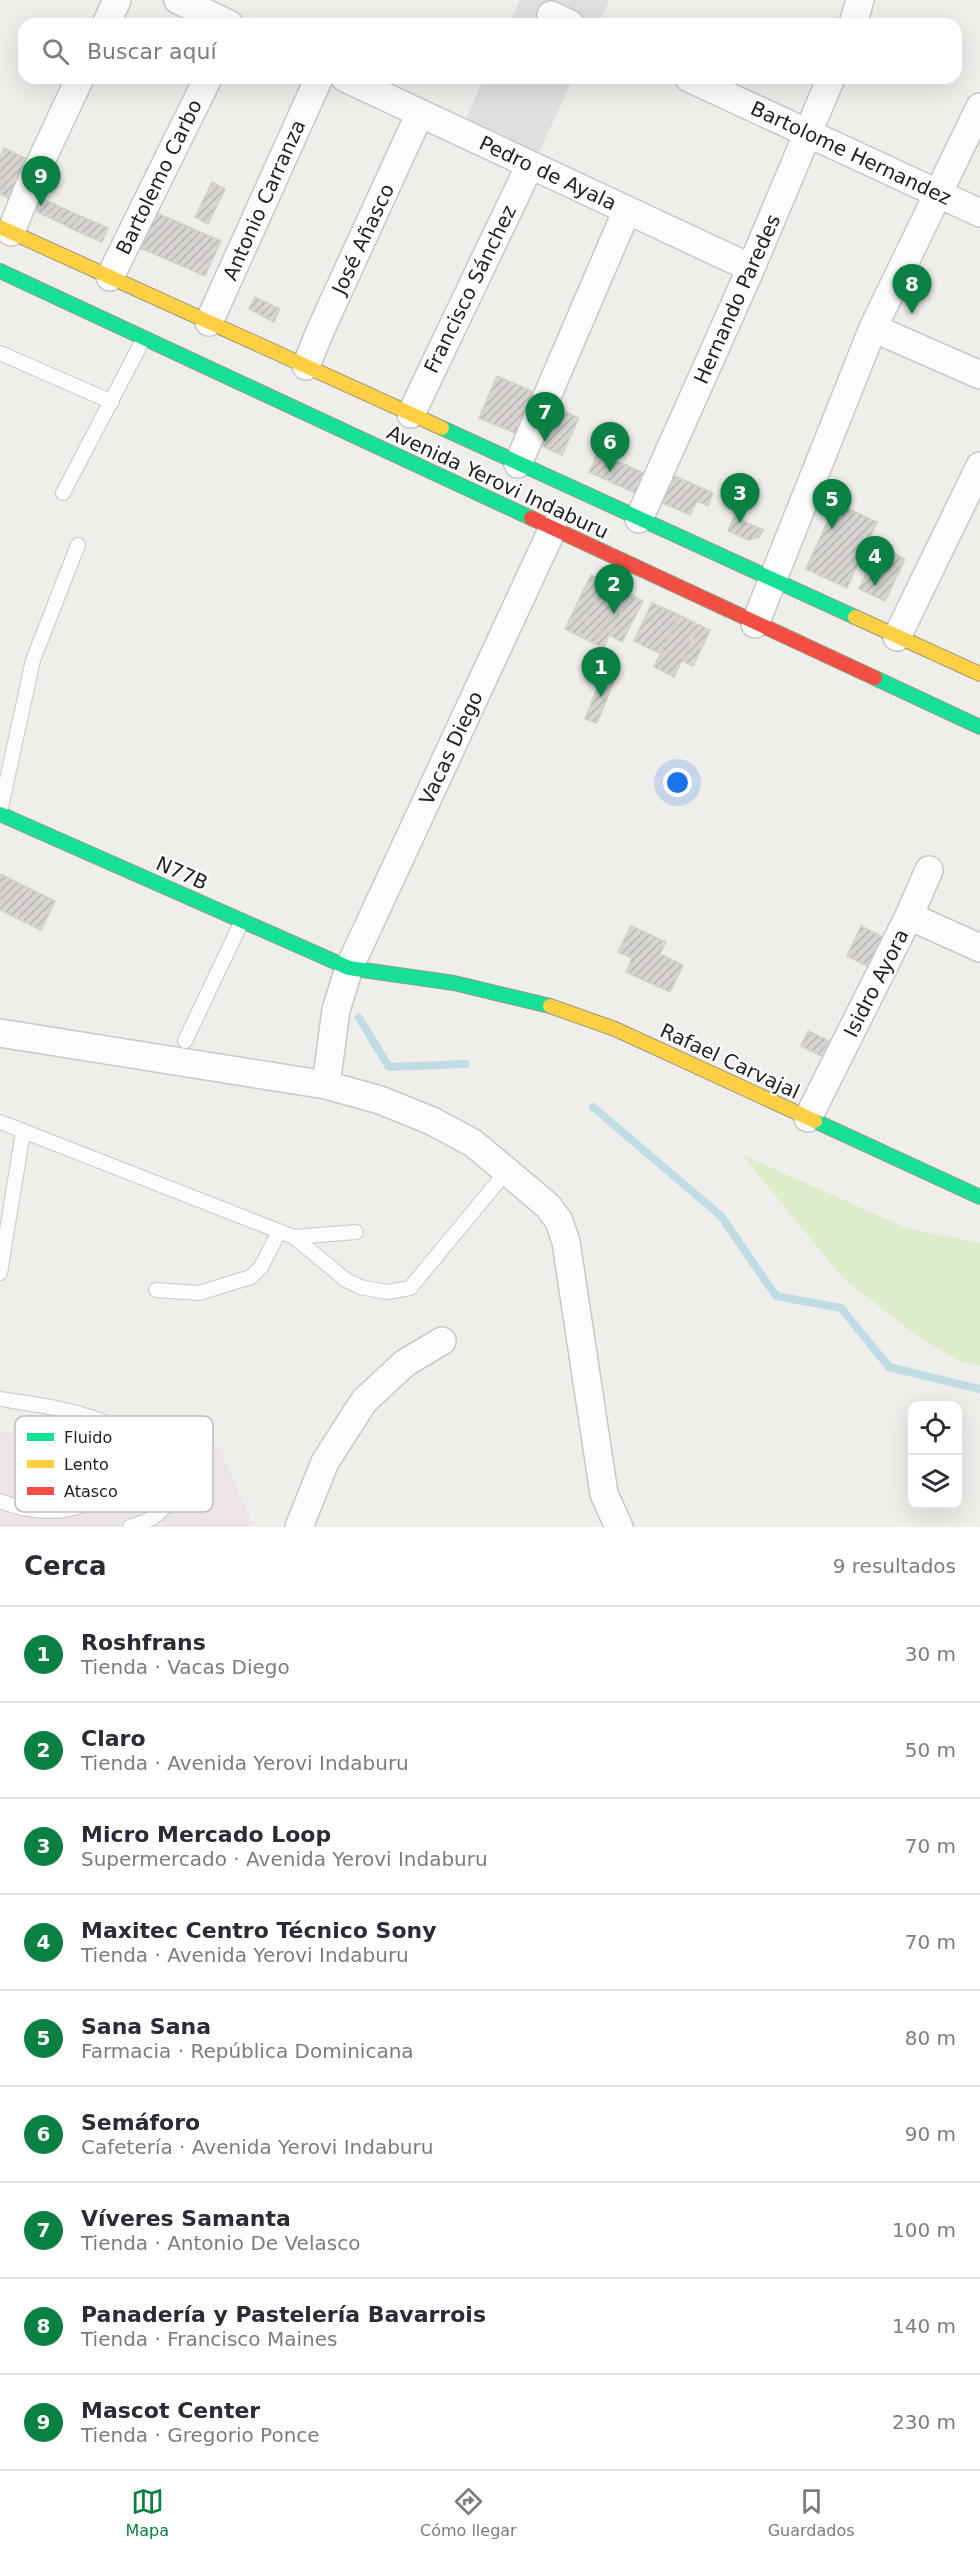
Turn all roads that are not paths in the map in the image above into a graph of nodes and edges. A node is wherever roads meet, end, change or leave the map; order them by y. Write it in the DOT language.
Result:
graph roads {
  1 [pos="117,0"];
  2 [pos="178,0"];
  3 [pos="860,0"];
  4 [pos="109,18"];
  5 [pos="216,18"];
  6 [pos="855,18"];
  7 [pos="77,84"];
  8 [pos="205,84"];
  9 [pos="316,84"];
  10 [pos="358,84"];
  11 [pos="701,84"];
  12 [pos="828,84"];
  13 [pos="980,107"];
  14 [pos="420,113"];
  15 [pos="808,133"];
  16 [pos="530,165"];
  17 [pos="936,193"];
  18 [pos="627,210"];
  19 [pos="980,213"];
  20 [pos="6,229"];
  21 [pos="751,268"];
  22 [pos="0,271"];
  23 [pos="110,277"];
  24 [pos="209,322"];
  25 [pos="873,328"];
  26 [pos="144,338"];
  27 [pos="0,353"];
  28 [pos="306,366"];
  29 [pos="980,375"];
  30 [pos="112,402"];
  31 [pos="411,414"];
  32 [pos="518,464"];
  33 [pos="980,466"];
  34 [pos="63,493"];
  35 [pos="639,519"];
  36 [pos="553,528"];
  37 [pos="78,545"];
  38 [pos="774,580"];
  39 [pos="755,624"];
  40 [pos="897,637"];
  41 [pos="980,674"];
  42 [pos="980,727"];
  43 [pos="0,813"];
  44 [pos="929,870"];
  45 [pos="909,916"];
  46 [pos="242,921"];
  47 [pos="980,948"];
  48 [pos="349,968"];
  49 [pos="0,1033"];
  50 [pos="185,1041"];
  51 [pos="326,1085"];
  52 [pos="808,1118"];
  53 [pos="0,1122"];
  54 [pos="23,1132"];
  55 [pos="506,1172"];
  56 [pos="980,1197"];
  57 [pos="279,1232"];
  58 [pos="356,1232"];
  59 [pos="294,1237"];
  60 [pos="0,1273"];
  61 [pos="156,1290"];
  62 [pos="441,1341"];
  63 [pos="0,1399"];
  64 [pos="91,1416"];
  65 [pos="0,1501"];
  66 [pos="15,1507"];
  67 [pos="159,1512"];
  68 [pos="130,1527"];
  69 [pos="299,1527"];
  70 [pos="619,1527"];
  1 -- 4 [label="street"];
  2 -- 5 [label="street"];
  3 -- 6 [label="street"];
  7 -- 20 [label="street"];
  8 -- 23 [label="street, Bartolemo Carbo"];
  9 -- 24 [label="street, Antonio Carranza"];
  10 -- 14 [label="street, Pedro de Ayala"];
  11 -- 15 [label="street, Bartolome Hernandez"];
  12 -- 15 [label="street, Hernando Paredes"];
  13 -- 17 [label="street"];
  14 -- 16 [label="street, Pedro de Ayala"];
  14 -- 28 [label="street, José Añasco"];
  15 -- 17 [label="street, Bartolome Hernandez"];
  15 -- 21 [label="street, Hernando Paredes"];
  16 -- 18 [label="street, Pedro de Ayala"];
  16 -- 31 [label="street, Francisco Sánchez"];
  17 -- 19 [label="street, Bartolome Hernandez"];
  17 -- 25 [label="street"];
  18 -- 21 [label="street, Pedro de Ayala"];
  18 -- 32 [label="street"];
  20 -- 23 [label="street, Avenida Yerovi Indaburu"];
  21 -- 35 [label="street, Hernando Paredes"];
  22 -- 26 [label="street, Avenida Yerovi Indaburu"];
  23 -- 24 [label="street, Avenida Yerovi Indaburu"];
  24 -- 28 [label="street, Avenida Yerovi Indaburu"];
  25 -- 29 [label="street"];
  25 -- 38 [label="street"];
  26 -- 30 [label="lane"];
  26 -- 36 [label="street, Avenida Yerovi Indaburu"];
  27 -- 30 [label="lane"];
  28 -- 31 [label="street, Avenida Yerovi Indaburu"];
  30 -- 34 [label="lane"];
  31 -- 32 [label="street, Avenida Yerovi Indaburu"];
  32 -- 35 [label="street, Avenida Yerovi Indaburu"];
  33 -- 40 [label="street"];
  35 -- 38 [label="street, Avenida Yerovi Indaburu"];
  36 -- 39 [label="street, Avenida Yerovi Indaburu"];
  36 -- 48 [label="street, Vacas Diego"];
  37 -- 43 [label="lane"];
  38 -- 39 [label="street"];
  38 -- 40 [label="street, Avenida Yerovi Indaburu"];
  39 -- 42 [label="street, Avenida Yerovi Indaburu"];
  40 -- 41 [label="street, Avenida Yerovi Indaburu"];
  43 -- 46 [label="street, N77B"];
  44 -- 45 [label="street"];
  45 -- 47 [label="street, Isidro Ayora"];
  45 -- 52 [label="street, Isidro Ayora"];
  46 -- 48 [label="street, N77B"];
  46 -- 50 [label="lane"];
  48 -- 51 [label="street, Vacas Diego"];
  48 -- 52 [label="street, Rafael Carvajal"];
  49 -- 51 [label="street"];
  51 -- 55 [label="street"];
  52 -- 56 [label="street, Rafael Carvajal"];
  53 -- 54 [label="lane"];
  54 -- 57 [label="lane"];
  54 -- 60 [label="lane"];
  55 -- 59 [label="lane"];
  55 -- 70 [label="street"];
  57 -- 59 [label="lane"];
  57 -- 61 [label="lane"];
  58 -- 59 [label="lane"];
  62 -- 69 [label="street"];
  63 -- 64 [label="lane"];
  65 -- 66 [label="lane"];
  67 -- 68 [label="lane"];
}
